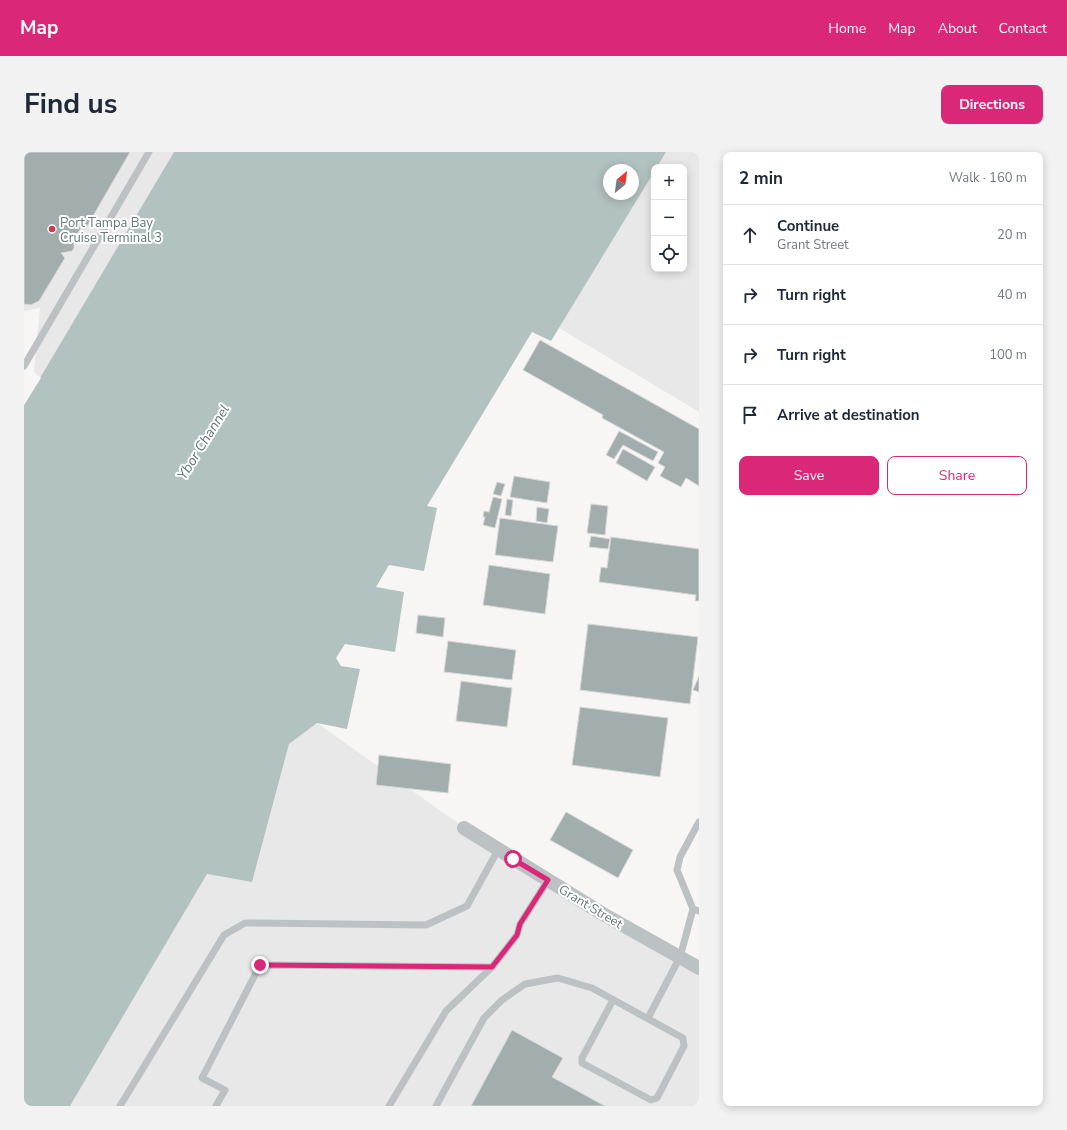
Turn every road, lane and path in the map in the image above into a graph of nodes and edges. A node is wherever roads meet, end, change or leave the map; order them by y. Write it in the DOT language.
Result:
graph roads {
  1 [pos="149,152"];
  2 [pos="24,363"];
  3 [pos="699,822"];
  4 [pos="464,828"];
  5 [pos="498,850"];
  6 [pos="548,880"];
  7 [pos="696,910"];
  8 [pos="680,957"];
  9 [pos="492,967"];
  10 [pos="699,968"];
  11 [pos="613,1000"];
  12 [pos="648,1018"];
  13 [pos="120,1106"];
  14 [pos="216,1106"];
  15 [pos="390,1106"];
  16 [pos="436,1106"];
  1 -- 2 [label="lane"];
  3 -- 7 [label="lane"];
  4 -- 5 [label="street, Grant Street"];
  5 -- 6 [label="street, Grant Street"];
  5 -- 13 [label="lane"];
  6 -- 8 [label="street, Grant Street"];
  6 -- 9 [label="lane"];
  7 -- 8 [label="lane"];
  8 -- 10 [label="street, Grant Street"];
  8 -- 12 [label="lane"];
  9 -- 14 [label="lane"];
  9 -- 15 [label="lane"];
  11 -- 12 [label="lane"];
  11 -- 12 [label="lane"];
  11 -- 16 [label="lane"];
}
